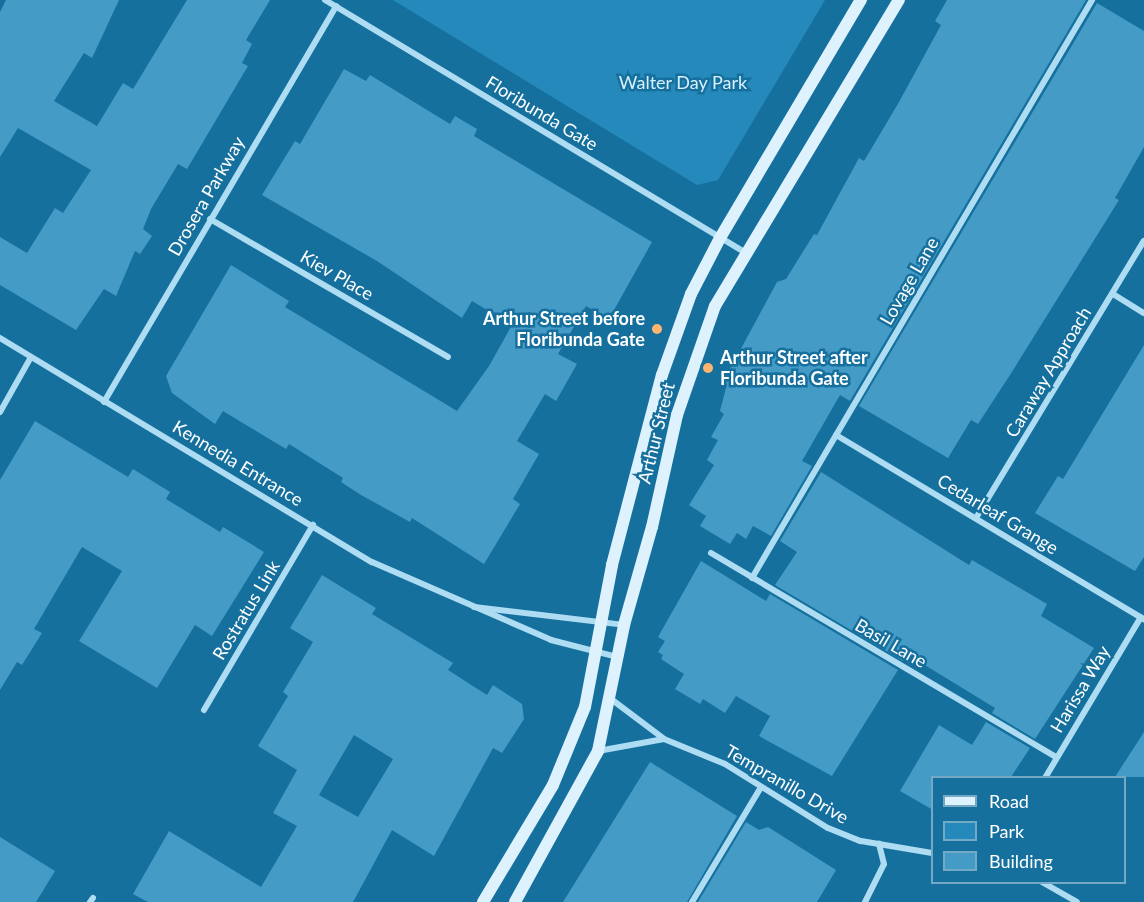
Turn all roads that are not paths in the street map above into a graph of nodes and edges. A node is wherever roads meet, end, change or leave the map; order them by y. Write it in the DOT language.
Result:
graph roads {
  1 [pos="325,0"];
  2 [pos="861,0"];
  3 [pos="899,0"];
  4 [pos="1092,0"];
  5 [pos="336,6"];
  6 [pos="210,219"];
  7 [pos="720,238"];
  8 [pos="1144,241"];
  9 [pos="744,252"];
  10 [pos="1113,294"];
  11 [pos="1144,313"];
  12 [pos="0,338"];
  13 [pos="32,357"];
  14 [pos="448,357"];
  15 [pos="104,402"];
  16 [pos="0,412"];
  17 [pos="836,435"];
  18 [pos="976,518"];
  19 [pos="313,525"];
  20 [pos="711,553"];
  21 [pos="752,578"];
  22 [pos="465,605"];
  23 [pos="1143,618"];
  24 [pos="601,620"];
  25 [pos="624,625"];
  26 [pos="594,652"];
  27 [pos="617,657"];
  28 [pos="611,699"];
  29 [pos="204,710"];
  30 [pos="664,739"];
  31 [pos="598,751"];
  32 [pos="1056,757"];
  33 [pos="1046,776"];
  34 [pos="761,787"];
  35 [pos="879,844"];
  36 [pos="931,853"];
  37 [pos="1046,884"];
  38 [pos="483,902"];
  39 [pos="515,902"];
  40 [pos="693,902"];
  41 [pos="865,902"];
  42 [pos="1077,902"];
  1 -- 5 [label="street, Floribunda Gate"];
  2 -- 7 [label="street, Arthur Street"];
  3 -- 9 [label="street, Arthur Street"];
  4 -- 17 [label="street, Lovage Lane"];
  5 -- 6 [label="street, Drosera Parkway"];
  5 -- 7 [label="street, Floribunda Gate"];
  6 -- 14 [label="street, Kiev Place"];
  6 -- 15 [label="street, Drosera Parkway"];
  7 -- 9 [label="street, Floribunda Gate"];
  7 -- 24 [label="street, Arthur Street"];
  8 -- 10 [label="street, Caraway Approach"];
  9 -- 25 [label="street, Arthur Street"];
  10 -- 11 [label="street"];
  10 -- 18 [label="street, Caraway Approach"];
  12 -- 13 [label="street, Kennedia Entrance"];
  13 -- 15 [label="street, Kennedia Entrance"];
  13 -- 16 [label="street"];
  15 -- 19 [label="street, Kennedia Entrance"];
  17 -- 18 [label="street, Cedarleaf Grange"];
  17 -- 21 [label="street, Lovage Lane"];
  18 -- 23 [label="street, Cedarleaf Grange"];
  19 -- 22 [label="street, Kennedia Entrance"];
  19 -- 29 [label="street, Rostratus Link"];
  20 -- 21 [label="street, Basil Lane"];
  21 -- 32 [label="street, Basil Lane"];
  22 -- 24 [label="street, Kennedia Entrance"];
  22 -- 26 [label="street, Kennedia Entrance"];
  23 -- 32 [label="street, Harissa Way"];
  24 -- 25 [label="street, Kennedia Entrance"];
  24 -- 26 [label="street, Arthur Street"];
  25 -- 27 [label="street, Arthur Street"];
  26 -- 27 [label="street, Kennedia Entrance"];
  26 -- 38 [label="street, Arthur Street"];
  27 -- 28 [label="street, Arthur Street"];
  28 -- 30 [label="street, Tempranillo Drive"];
  28 -- 31 [label="street, Arthur Street"];
  30 -- 31 [label="street"];
  30 -- 34 [label="street, Tempranillo Drive"];
  31 -- 39 [label="street, Arthur Street"];
  32 -- 33 [label="street, Harissa Way"];
  34 -- 35 [label="street, Tempranillo Drive"];
  34 -- 40 [label="street"];
  35 -- 36 [label="street, Tempranillo Drive"];
  35 -- 41 [label="street"];
  37 -- 42 [label="street"];
}
